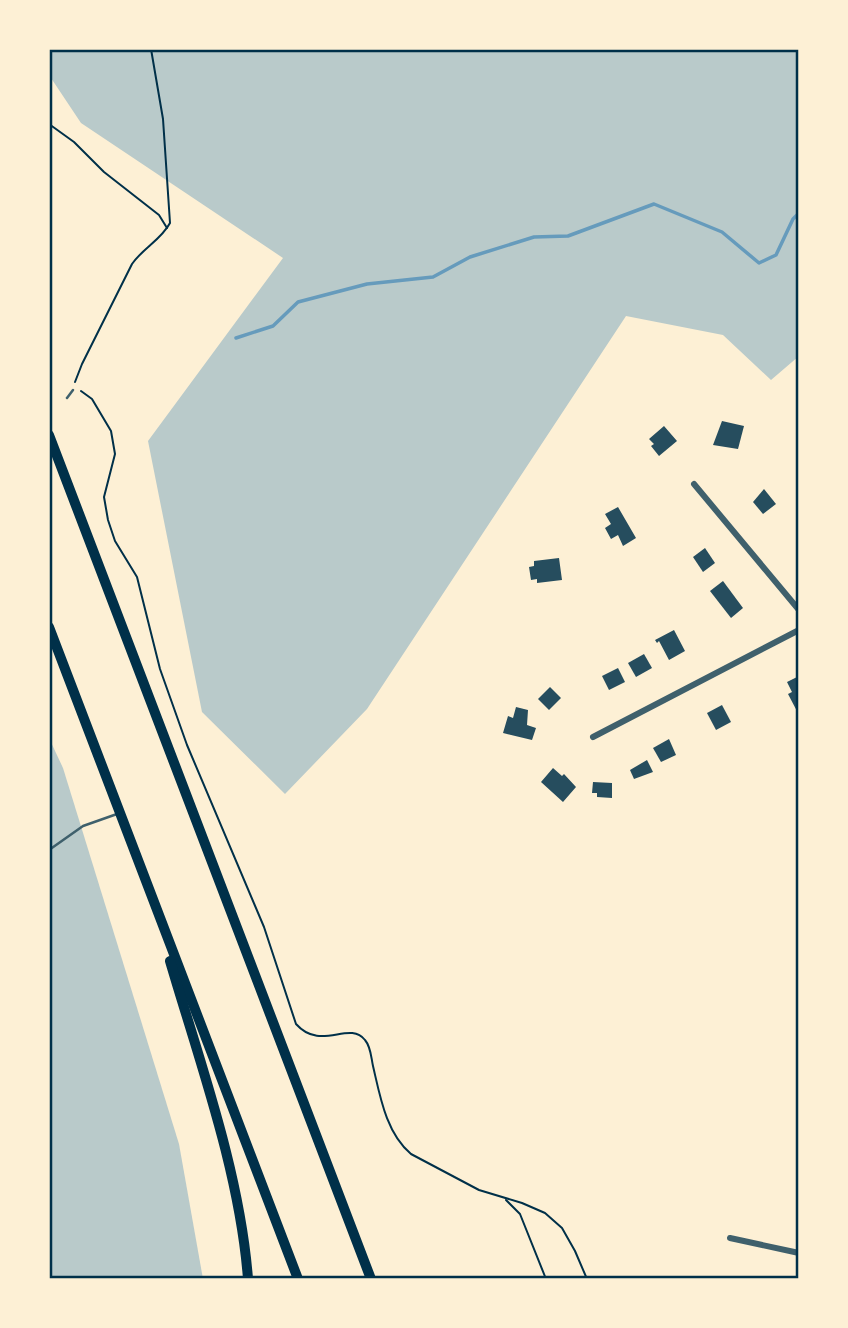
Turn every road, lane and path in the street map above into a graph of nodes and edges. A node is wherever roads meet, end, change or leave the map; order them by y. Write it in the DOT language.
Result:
graph roads {
  1 [pos="151,49"];
  2 [pos="49,124"];
  3 [pos="167,229"];
  4 [pos="73,390"];
  5 [pos="67,398"];
  6 [pos="49,435"];
  7 [pos="694,484"];
  8 [pos="799,610"];
  9 [pos="49,626"];
  10 [pos="799,630"];
  11 [pos="593,737"];
  12 [pos="120,813"];
  13 [pos="49,850"];
  14 [pos="150,891"];
  15 [pos="505,1198"];
  16 [pos="730,1238"];
  17 [pos="799,1253"];
  18 [pos="248,1279"];
  19 [pos="298,1279"];
  20 [pos="371,1279"];
  21 [pos="546,1279"];
  22 [pos="587,1279"];
  1 -- 3 [label="path"];
  2 -- 3 [label="path"];
  3 -- 4 [label="path"];
  4 -- 5 [label="lane"];
  4 -- 15 [label="path"];
  6 -- 20 [label="highway"];
  7 -- 8 [label="street"];
  9 -- 12 [label="highway"];
  10 -- 11 [label="street"];
  12 -- 13 [label="lane"];
  12 -- 14 [label="highway"];
  14 -- 18 [label="highway"];
  14 -- 19 [label="highway"];
  15 -- 21 [label="path"];
  15 -- 22 [label="path"];
  16 -- 17 [label="street"];
}
